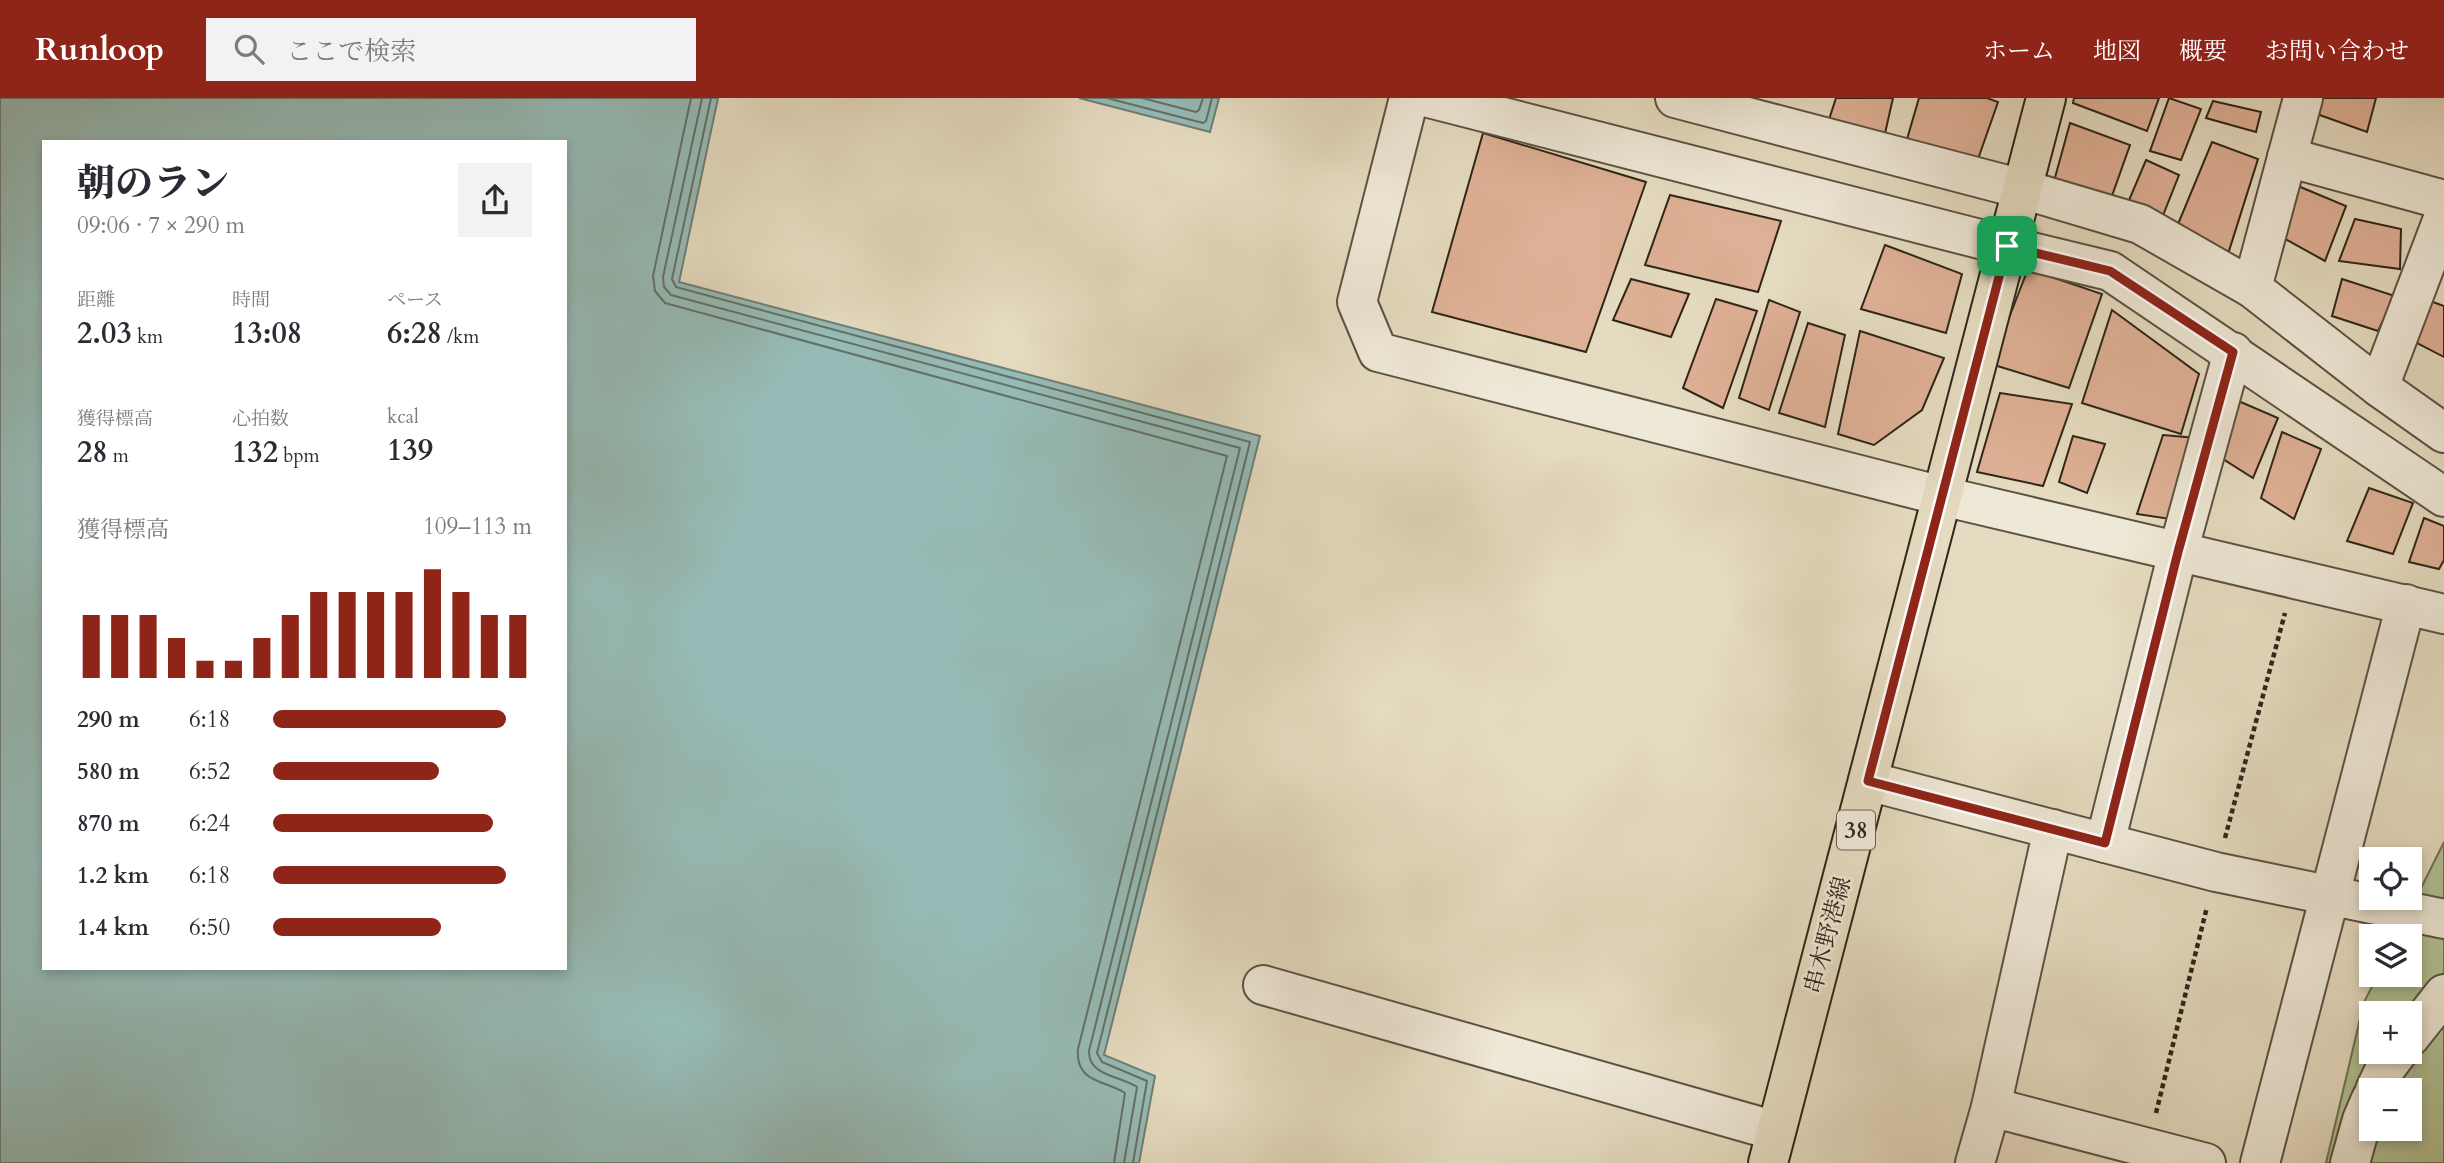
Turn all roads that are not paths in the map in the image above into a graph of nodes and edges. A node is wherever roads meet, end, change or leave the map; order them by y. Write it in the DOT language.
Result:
graph roads {
  1 [pos="1409,98"];
  2 [pos="1429,98"];
  3 [pos="1675,98"];
  4 [pos="2046,98"];
  5 [pos="2303,98"];
  6 [pos="2287,157"];
  7 [pos="2022,189"];
  8 [pos="2444,200"];
  9 [pos="2444,216"];
  10 [pos="2007,246"];
  11 [pos="2252,288"];
  12 [pos="2233,352"];
  13 [pos="2379,387"];
  14 [pos="2444,433"];
  15 [pos="1942,496"];
  16 [pos="2444,497"];
  17 [pos="2178,552"];
  18 [pos="2406,604"];
  19 [pos="2444,614"];
  20 [pos="1868,781"];
  21 [pos="2053,829"];
  22 [pos="2105,843"];
  23 [pos="2331,895"];
  24 [pos="2444,919"];
  25 [pos="1263,985"];
  26 [pos="2444,994"];
  27 [pos="2422,1022"];
  28 [pos="1991,1107"];
  29 [pos="2359,1131"];
  30 [pos="1772,1147"];
  31 [pos="1975,1163"];
  32 [pos="2206,1163"];
  33 [pos="2260,1163"];
  34 [pos="2350,1163"];
  1 -- 15 [label="street"];
  2 -- 10 [label="street"];
  3 -- 7 [label="street"];
  4 -- 7 [label="main road, 串木野港線 / 38"];
  5 -- 6 [label="street"];
  6 -- 8 [label="street"];
  6 -- 11 [label="street"];
  7 -- 10 [label="main road, 串木野港線 / 38"];
  7 -- 11 [label="street"];
  9 -- 13 [label="street"];
  10 -- 12 [label="street"];
  10 -- 15 [label="main road, 串木野港線 / 38"];
  11 -- 13 [label="street"];
  12 -- 16 [label="street"];
  12 -- 17 [label="street"];
  13 -- 14 [label="street"];
  15 -- 17 [label="street"];
  15 -- 20 [label="main road, 串木野港線 / 38"];
  17 -- 18 [label="street"];
  17 -- 22 [label="street"];
  18 -- 19 [label="street"];
  18 -- 23 [label="street"];
  20 -- 21 [label="street"];
  20 -- 30 [label="main road, 串木野港線 / 38"];
  21 -- 22 [label="street"];
  21 -- 28 [label="street"];
  22 -- 23 [label="street"];
  23 -- 24 [label="street"];
  23 -- 33 [label="street"];
  25 -- 30 [label="street"];
  26 -- 27 [label="street"];
  28 -- 31 [label="street"];
  28 -- 32 [label="street"];
  29 -- 34 [label="street"];
}
